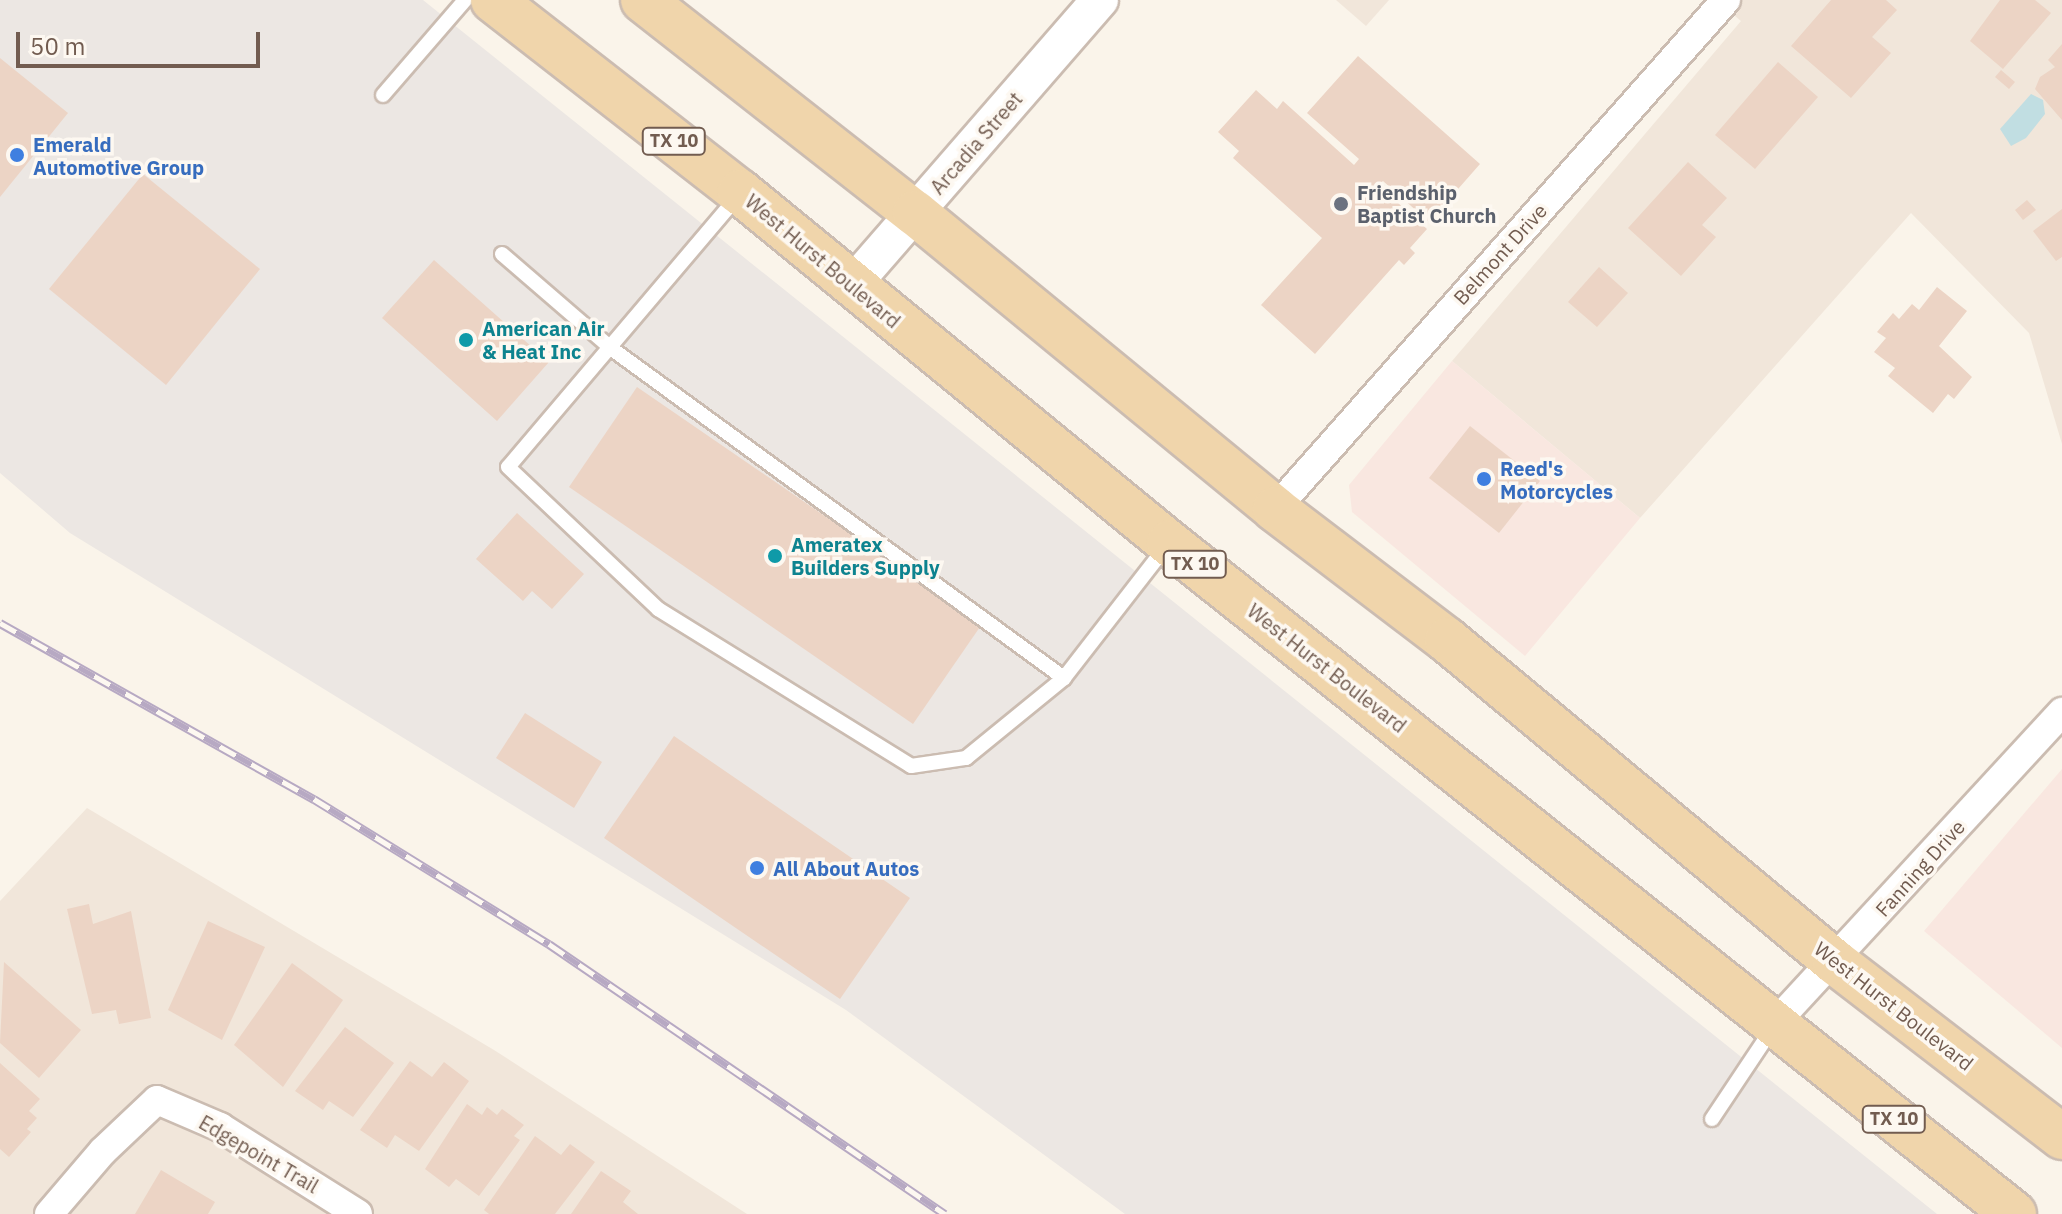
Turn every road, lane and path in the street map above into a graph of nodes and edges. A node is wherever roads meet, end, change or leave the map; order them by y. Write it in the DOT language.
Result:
graph roads {
  1 [pos="465,0"];
  2 [pos="493,0"];
  3 [pos="643,0"];
  4 [pos="1100,0"];
  5 [pos="1726,0"];
  6 [pos="383,95"];
  7 [pos="740,192"];
  8 [pos="915,213"];
  9 [pos="502,254"];
  10 [pos="852,285"];
  11 [pos="612,349"];
  12 [pos="1275,509"];
  13 [pos="1169,543"];
  14 [pos="1064,678"];
  15 [pos="2062,714"];
  16 [pos="1835,962"];
  17 [pos="1776,1022"];
  18 [pos="1712,1119"];
  19 [pos="2062,1137"];
  20 [pos="49,1214"];
  21 [pos="358,1214"];
  22 [pos="2014,1214"];
  1 -- 6 [label="lane"];
  2 -- 7 [label="main road, West Hurst Boulevard / TX 10"];
  3 -- 8 [label="main road, West Hurst Boulevard"];
  4 -- 8 [label="street, Arcadia Street"];
  5 -- 12 [label="street, Belmont Drive"];
  7 -- 10 [label="main road, West Hurst Boulevard / TX 10"];
  7 -- 11 [label="lane"];
  8 -- 10 [label="street, Arcadia Street"];
  8 -- 12 [label="main road, West Hurst Boulevard"];
  9 -- 11 [label="lane"];
  10 -- 13 [label="main road, West Hurst Boulevard / TX 10"];
  11 -- 14 [label="lane"];
  11 -- 14 [label="lane"];
  12 -- 16 [label="main road, West Hurst Boulevard"];
  13 -- 14 [label="lane"];
  13 -- 17 [label="main road, West Hurst Boulevard / TX 10"];
  15 -- 16 [label="street, Fanning Drive"];
  16 -- 17 [label="street, Fanning Drive"];
  16 -- 19 [label="main road, West Hurst Boulevard"];
  17 -- 18 [label="lane"];
  17 -- 22 [label="main road, West Hurst Boulevard / TX 10"];
  20 -- 21 [label="street, Edgepoint Trail"];
}
